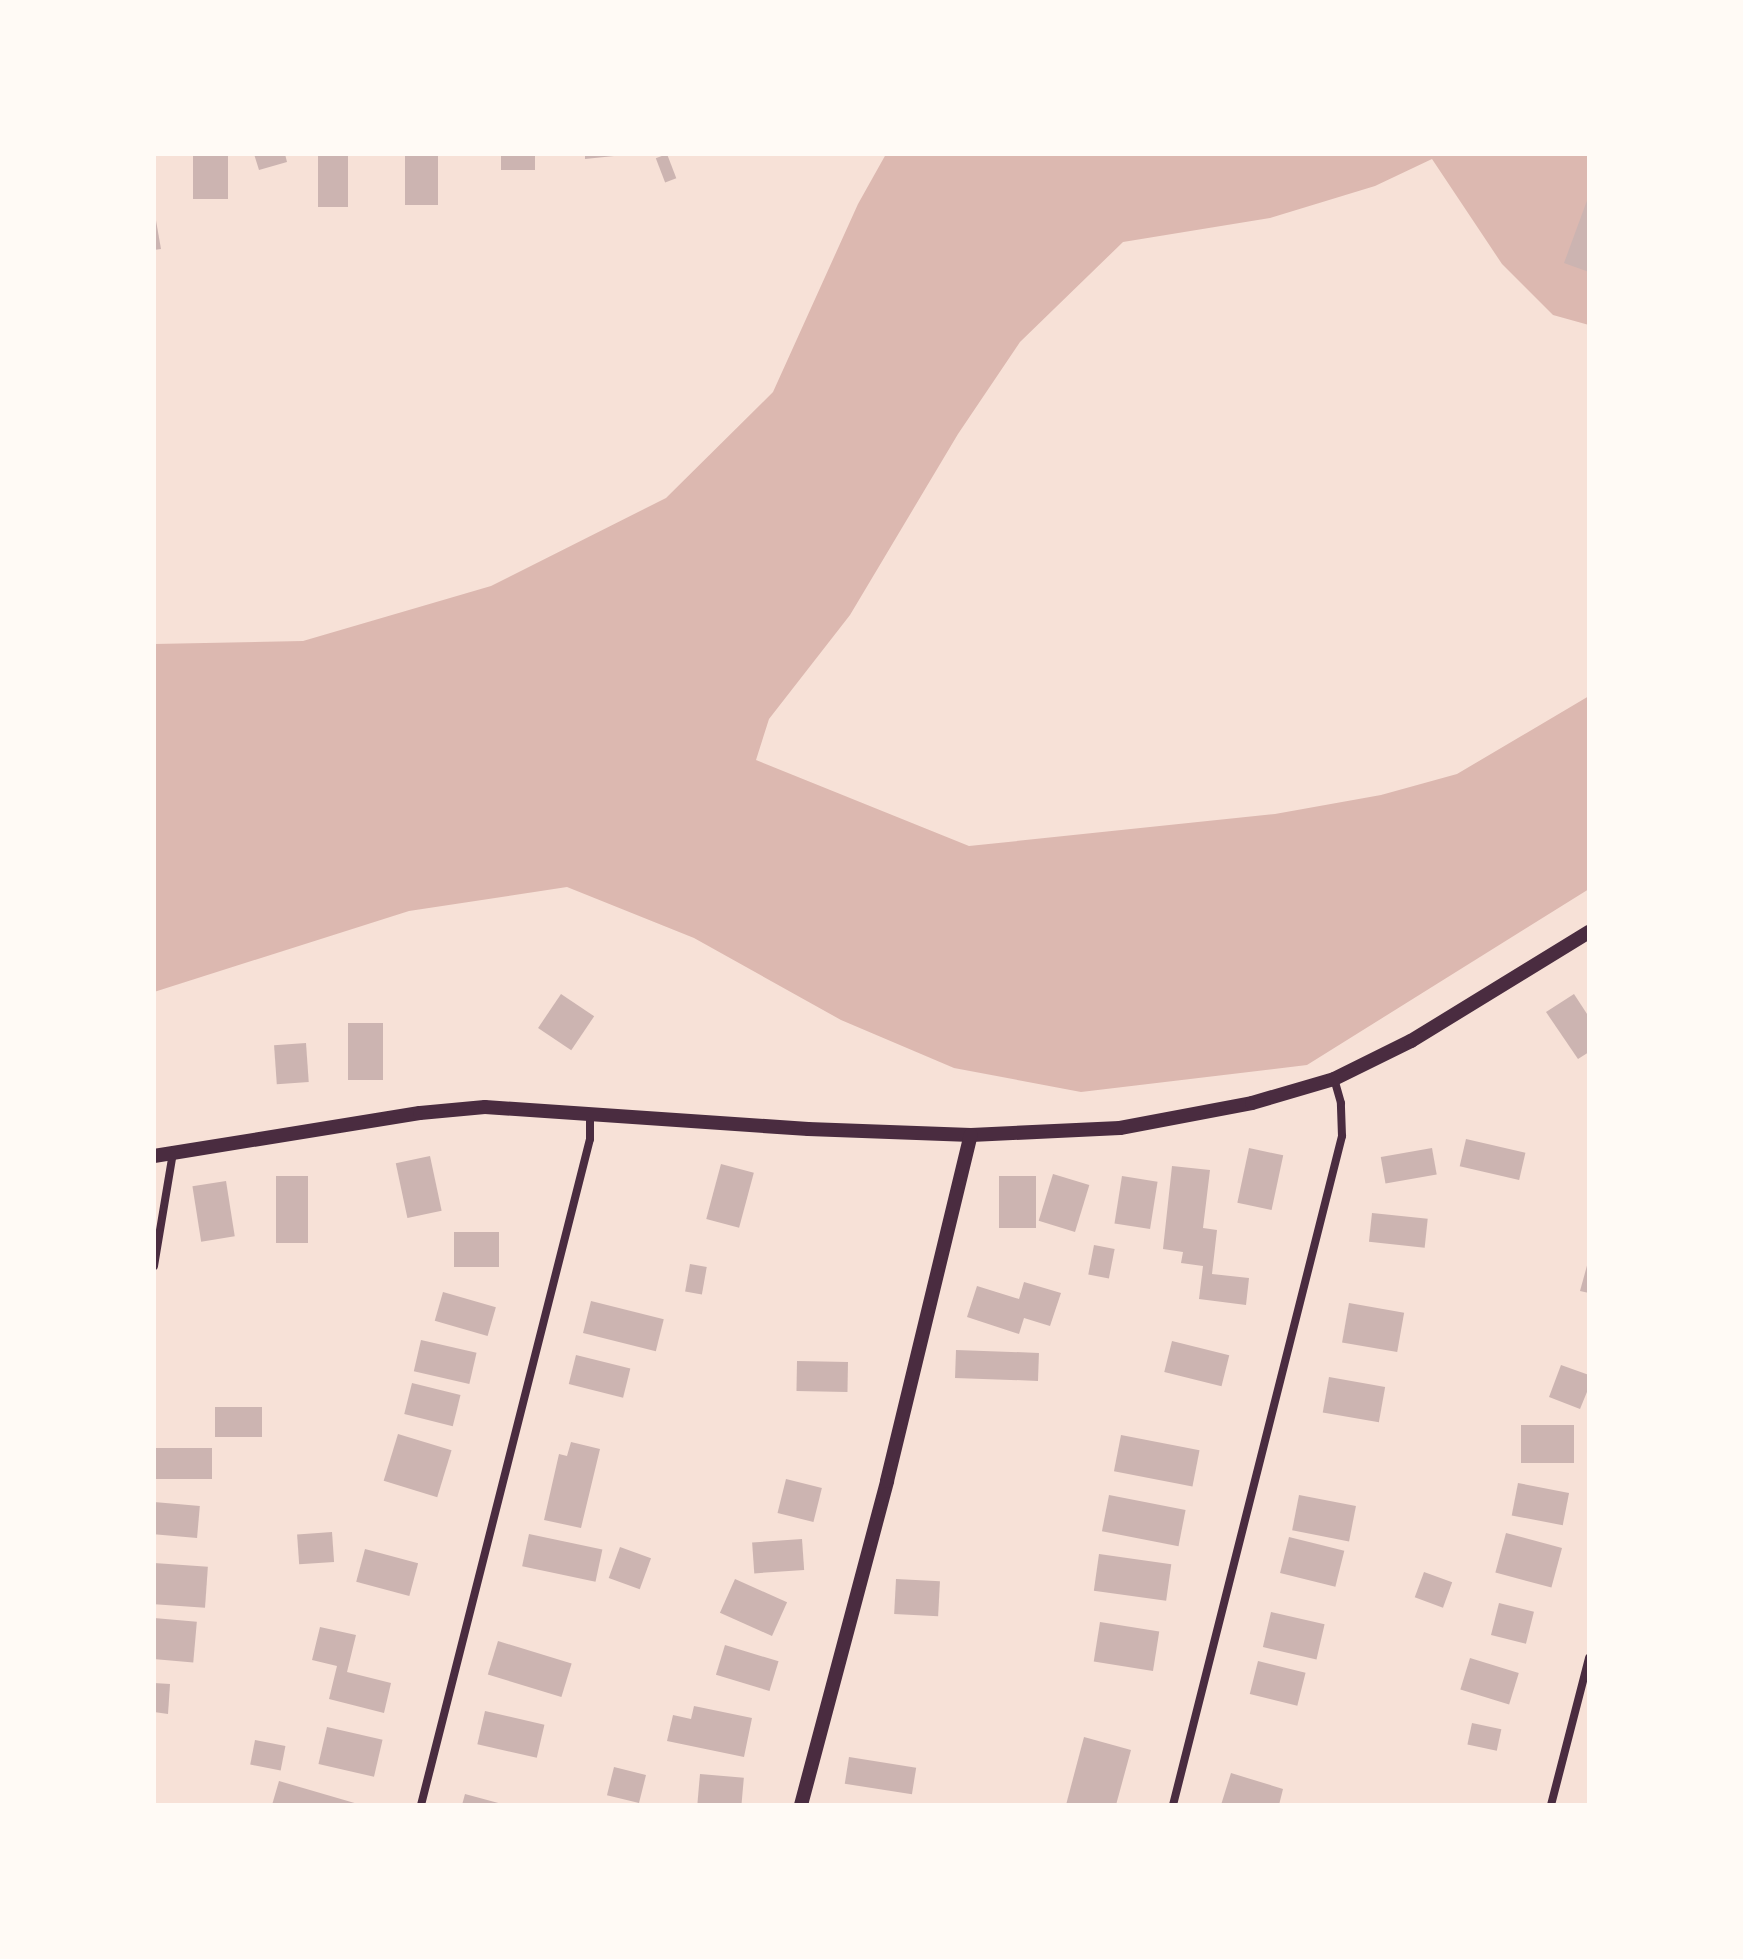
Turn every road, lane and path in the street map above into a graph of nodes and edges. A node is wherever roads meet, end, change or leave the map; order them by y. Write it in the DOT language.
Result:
graph roads {
  1 [pos="1589,932"];
  2 [pos="1334,1079"];
  3 [pos="590,1115"];
  4 [pos="971,1135"];
  5 [pos="173,1153"];
  6 [pos="154,1156"];
  7 [pos="154,1266"];
  8 [pos="1589,1658"];
  9 [pos="421,1805"];
  10 [pos="801,1805"];
  11 [pos="1173,1805"];
  12 [pos="1551,1805"];
  1 -- 2 [label="street"];
  2 -- 4 [label="street"];
  2 -- 11 [label="street"];
  3 -- 4 [label="street"];
  3 -- 5 [label="street"];
  3 -- 9 [label="street"];
  4 -- 10 [label="street"];
  5 -- 6 [label="street"];
  5 -- 7 [label="street"];
  8 -- 12 [label="street"];
}
